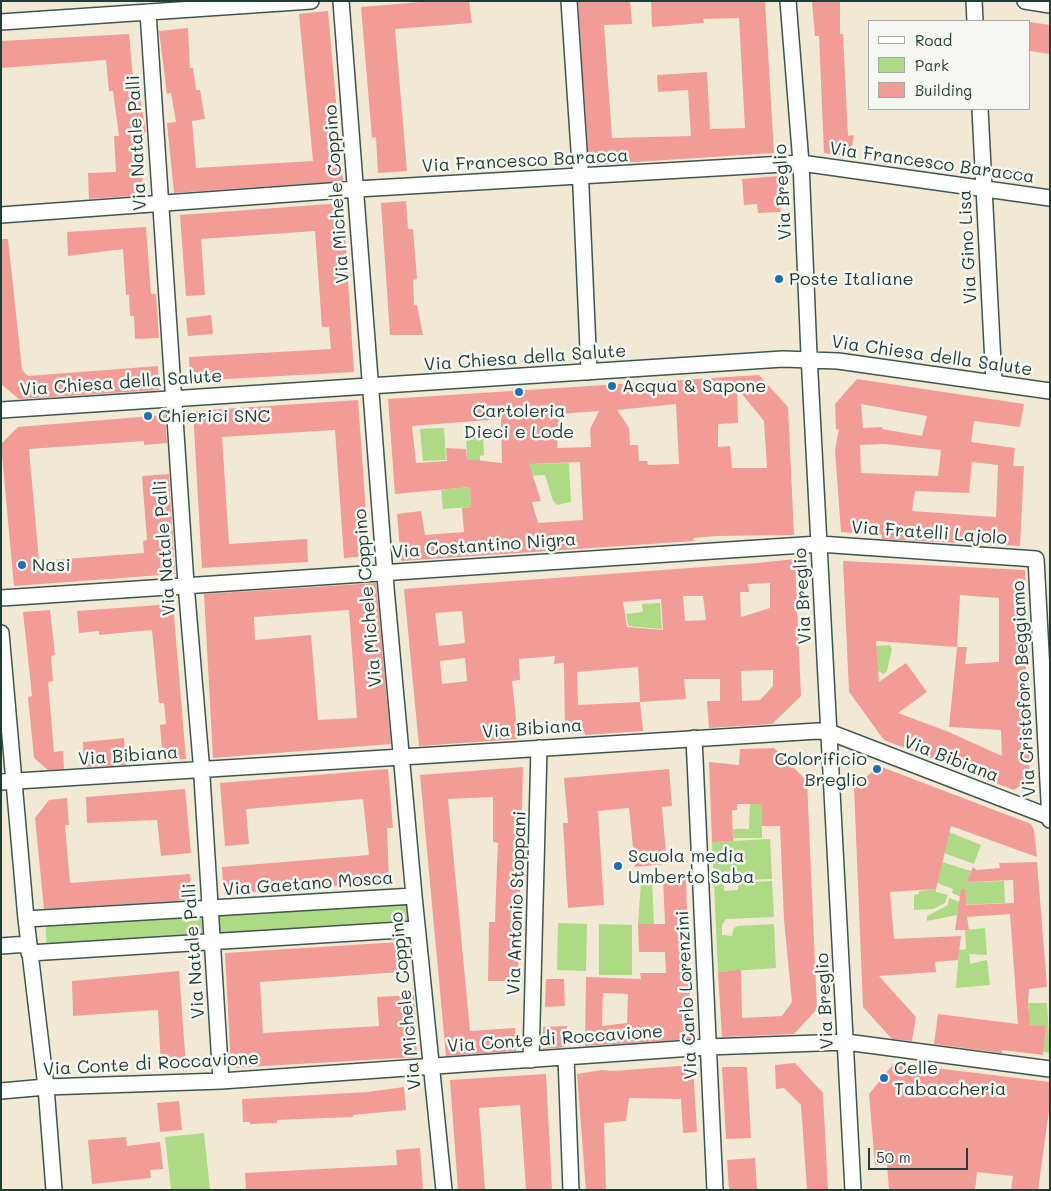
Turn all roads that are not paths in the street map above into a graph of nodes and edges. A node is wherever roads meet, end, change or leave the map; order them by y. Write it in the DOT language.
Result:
graph roads {
  1 [pos="312,1"];
  2 [pos="341,1"];
  3 [pos="569,1"];
  4 [pos="788,1"];
  5 [pos="974,1"];
  6 [pos="1025,1"];
  7 [pos="1050,5"];
  8 [pos="148,12"];
  9 [pos="975,20"];
  10 [pos="1,22"];
  11 [pos="980,110"];
  12 [pos="802,163"];
  13 [pos="581,176"];
  14 [pos="357,189"];
  15 [pos="984,190"];
  16 [pos="1050,198"];
  17 [pos="160,205"];
  18 [pos="1,214"];
  19 [pos="809,359"];
  20 [pos="589,372"];
  21 [pos="994,384"];
  22 [pos="370,387"];
  23 [pos="1050,391"];
  24 [pos="174,399"];
  25 [pos="1,410"];
  26 [pos="819,544"];
  27 [pos="1036,559"];
  28 [pos="384,571"];
  29 [pos="186,584"];
  30 [pos="1,598"];
  31 [pos="1,633"];
  32 [pos="829,732"];
  33 [pos="694,738"];
  34 [pos="539,748"];
  35 [pos="401,757"];
  36 [pos="202,770"];
  37 [pos="8,782"];
  38 [pos="1050,818"];
  39 [pos="414,896"];
  40 [pos="211,909"];
  41 [pos="26,919"];
  42 [pos="417,929"];
  43 [pos="212,942"];
  44 [pos="1,946"];
  45 [pos="29,948"];
  46 [pos="846,1042"];
  47 [pos="707,1047"];
  48 [pos="566,1057"];
  49 [pos="531,1060"];
  50 [pos="433,1066"];
  51 [pos="1050,1069"];
  52 [pos="221,1081"];
  53 [pos="46,1087"];
  54 [pos="1,1091"];
  55 [pos="54,1190"];
  56 [pos="444,1190"];
  57 [pos="571,1190"];
  58 [pos="715,1190"];
  59 [pos="854,1190"];
  1 -- 8 [label="street"];
  2 -- 14 [label="street, Via Michele Coppino"];
  3 -- 13 [label="street"];
  4 -- 12 [label="street, Via Breglio"];
  5 -- 9 [label="street"];
  6 -- 7 [label="street"];
  8 -- 10 [label="street"];
  8 -- 17 [label="street, Via Natale Palli"];
  11 -- 15 [label="street, Via Gino Lisa"];
  12 -- 13 [label="street, Via Francesco Baracca"];
  12 -- 15 [label="street, Via Francesco Baracca"];
  12 -- 19 [label="street, Via Breglio"];
  13 -- 14 [label="street, Via Francesco Baracca"];
  13 -- 20 [label="street"];
  14 -- 17 [label="street, Via Francesco Baracca"];
  14 -- 22 [label="street, Via Michele Coppino"];
  15 -- 16 [label="street, Via Francesco Baracca"];
  15 -- 21 [label="street, Via Gino Lisa"];
  17 -- 18 [label="street, Via Francesco Baracca"];
  17 -- 24 [label="street, Via Natale Palli"];
  19 -- 20 [label="street, Via Chiesa della Salute"];
  19 -- 21 [label="street, Via Chiesa della Salute"];
  19 -- 26 [label="street, Via Breglio"];
  20 -- 22 [label="street, Via Chiesa della Salute"];
  21 -- 23 [label="street, Via Chiesa della Salute"];
  22 -- 24 [label="street, Via Chiesa della Salute"];
  22 -- 28 [label="street, Via Michele Coppino"];
  24 -- 25 [label="street, Via Chiesa della Salute"];
  24 -- 29 [label="street, Via Natale Palli"];
  26 -- 27 [label="street, Via Fratelli Lajolo"];
  26 -- 28 [label="street, Via Costantino Nigra"];
  26 -- 32 [label="street, Via Breglio"];
  27 -- 38 [label="street, Via Cristoforo Beggiamo"];
  28 -- 29 [label="street, Via Costantino Nigra"];
  28 -- 35 [label="street, Via Michele Coppino"];
  29 -- 30 [label="street, Via Costantino Nigra"];
  29 -- 36 [label="street, Via Natale Palli"];
  31 -- 37 [label="street"];
  32 -- 33 [label="street, Via Bibiana"];
  32 -- 38 [label="street, Via Bibiana"];
  32 -- 46 [label="street, Via Breglio"];
  33 -- 34 [label="street, Via Bibiana"];
  33 -- 47 [label="street, Via Carlo Lorenzini"];
  34 -- 35 [label="street, Via Bibiana"];
  34 -- 49 [label="street, Via Antonio Stoppani"];
  35 -- 36 [label="street, Via Bibiana"];
  35 -- 39 [label="street, Via Michele Coppino"];
  36 -- 37 [label="street, Via Bibiana"];
  36 -- 40 [label="street, Via Natale Palli"];
  37 -- 41 [label="street"];
  39 -- 40 [label="street, Via Gaetano Mosca"];
  39 -- 42 [label="street, Via Michele Coppino"];
  40 -- 41 [label="street, Via Gaetano Mosca"];
  40 -- 43 [label="street, Via Natale Palli"];
  41 -- 45 [label="street"];
  42 -- 43 [label="street"];
  42 -- 50 [label="street, Via Michele Coppino"];
  43 -- 45 [label="street"];
  43 -- 52 [label="street, Via Natale Palli"];
  44 -- 45 [label="street"];
  45 -- 53 [label="street"];
  46 -- 47 [label="street, Via Conte di Roccavione"];
  46 -- 51 [label="street, Via Conte di Roccavione"];
  46 -- 59 [label="street, Via Breglio"];
  47 -- 48 [label="street, Via Conte di Roccavione"];
  47 -- 58 [label="street, Via Carlo Lorenzini"];
  48 -- 49 [label="street, Via Conte di Roccavione"];
  48 -- 57 [label="street"];
  49 -- 50 [label="street, Via Conte di Roccavione"];
  50 -- 52 [label="street, Via Conte di Roccavione"];
  50 -- 56 [label="street, Via Michele Coppino"];
  52 -- 53 [label="street, Via Conte di Roccavione"];
  53 -- 54 [label="street, Via Conte di Roccavione"];
  53 -- 55 [label="street"];
}
